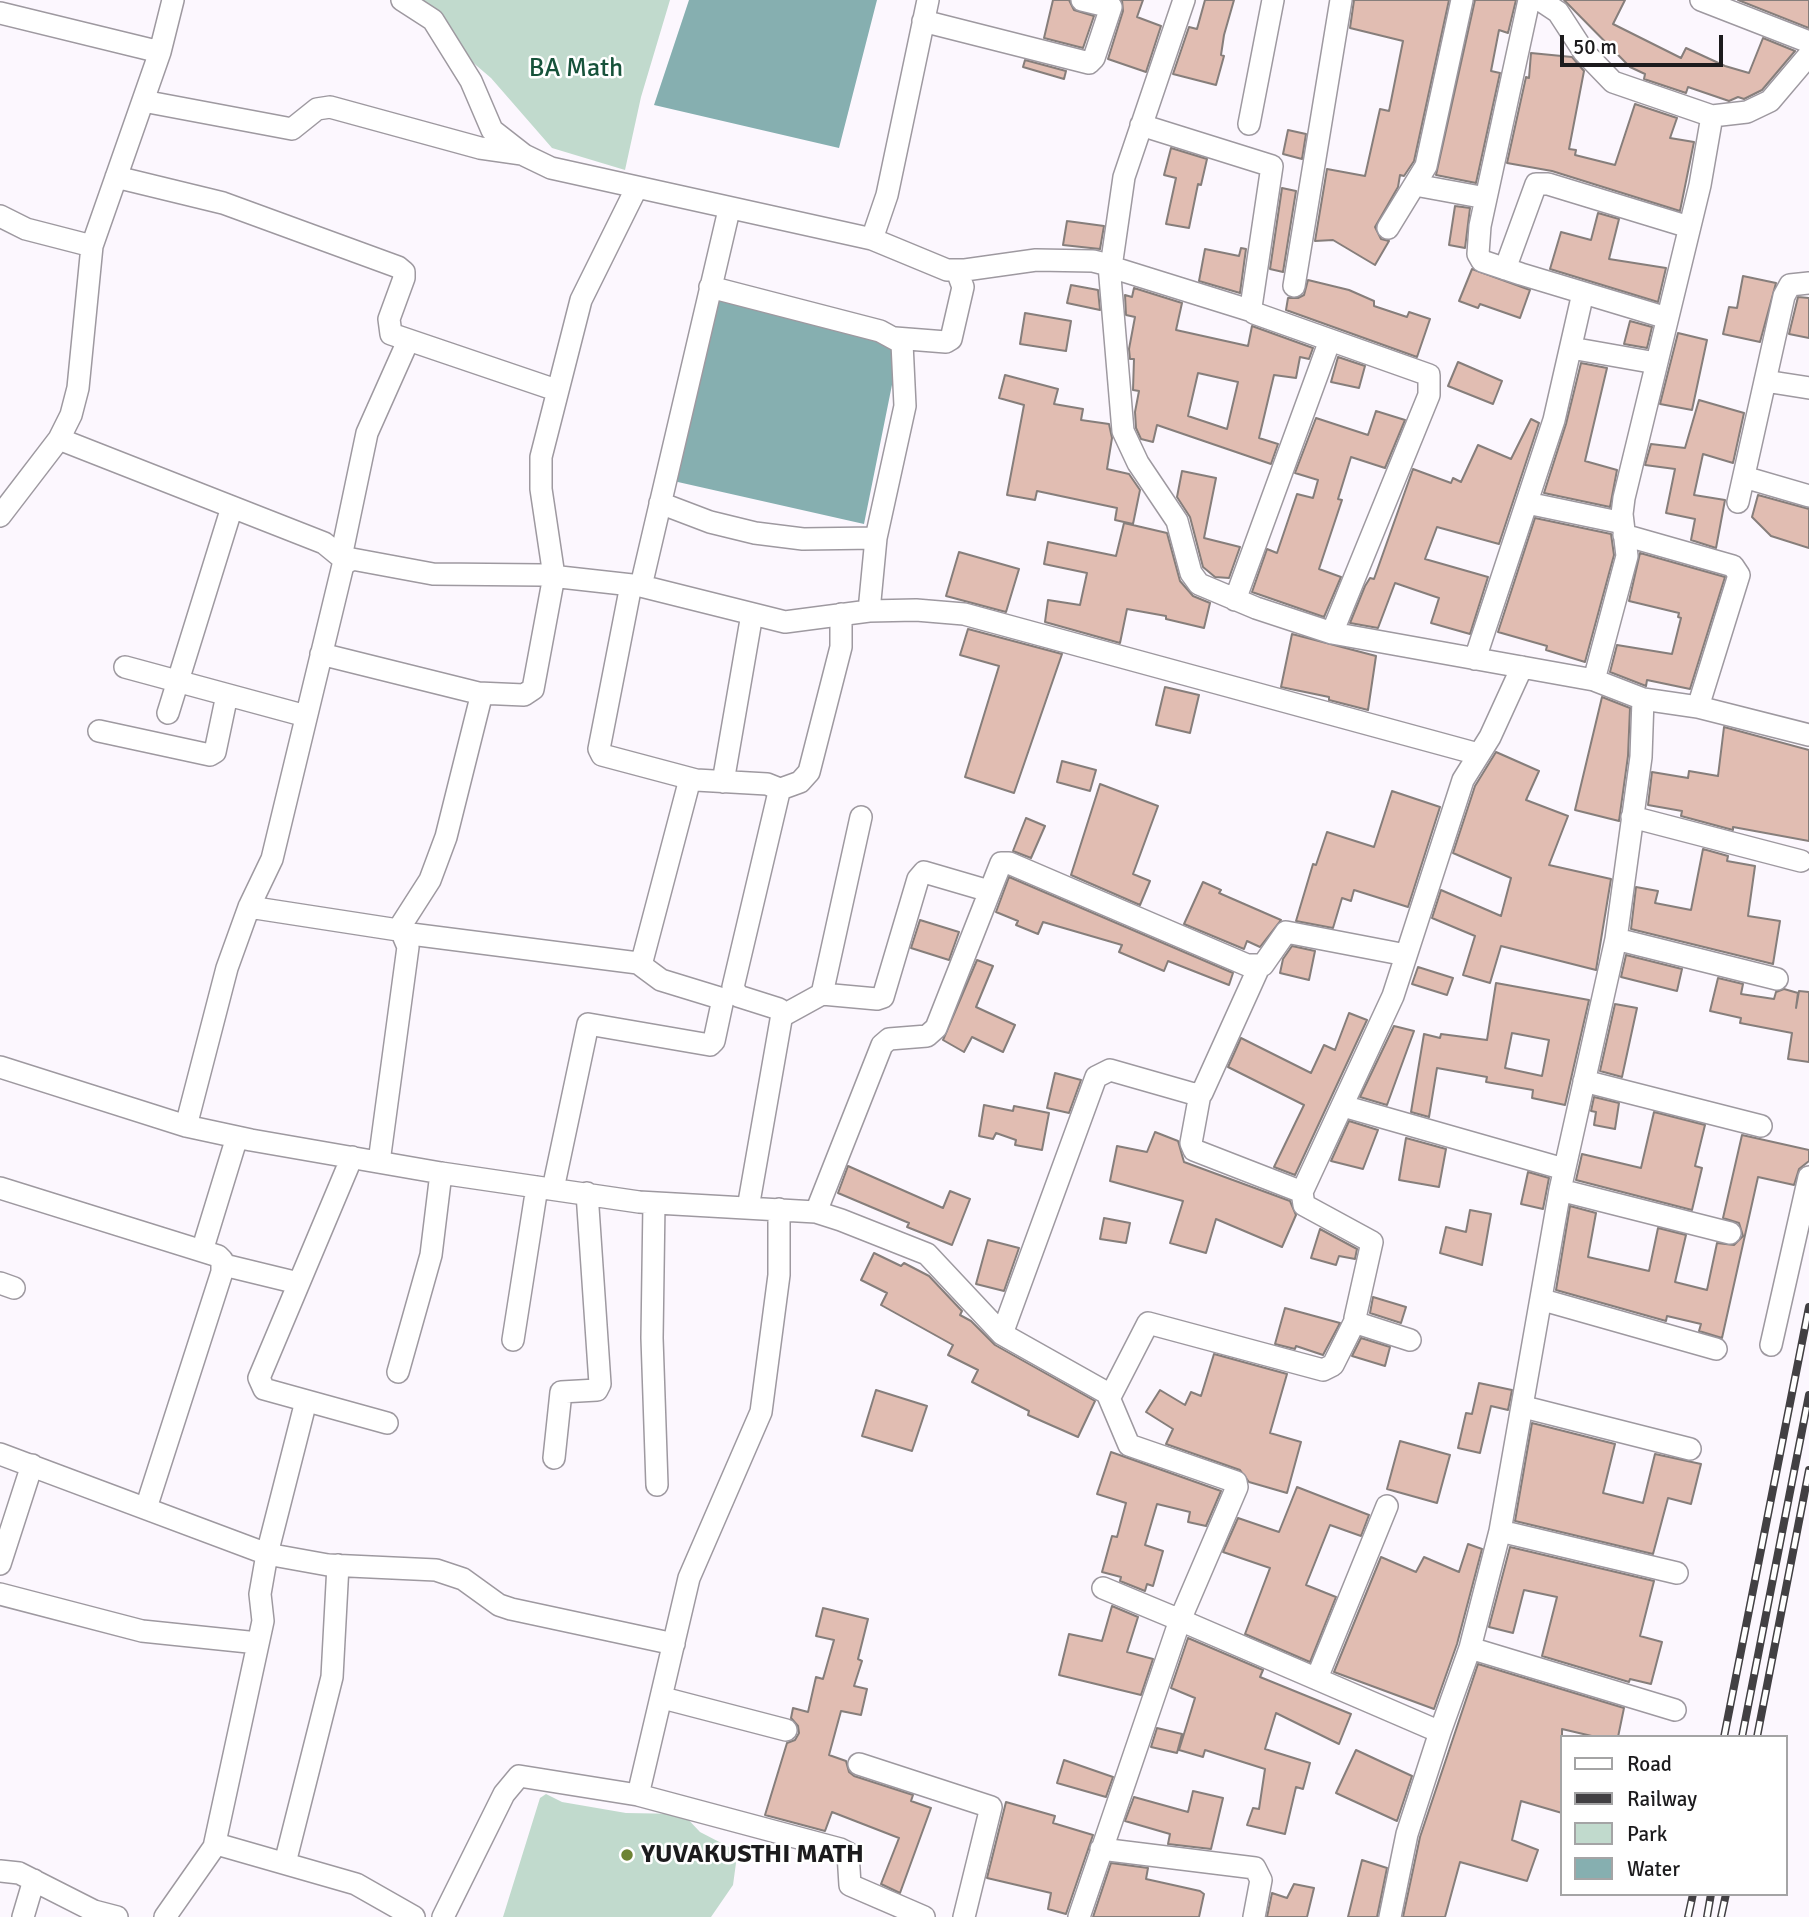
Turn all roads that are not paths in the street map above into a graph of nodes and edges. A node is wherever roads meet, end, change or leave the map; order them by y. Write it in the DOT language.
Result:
graph roads {
  1 [pos="173,0"];
  2 [pos="402,0"];
  3 [pos="928,0"];
  4 [pos="1082,0"];
  5 [pos="1184,0"];
  6 [pos="1273,0"];
  7 [pos="1341,0"];
  8 [pos="1462,0"];
  9 [pos="1530,0"];
  10 [pos="1540,0"];
  11 [pos="1701,0"];
  12 [pos="0,13"];
  13 [pos="923,21"];
  14 [pos="1809,42"];
  15 [pos="160,52"];
  16 [pos="1809,55"];
  17 [pos="143,101"];
  18 [pos="1712,116"];
  19 [pos="1249,124"];
  20 [pos="1140,125"];
  21 [pos="524,155"];
  22 [pos="116,177"];
  23 [pos="1415,185"];
  24 [pos="636,189"];
  25 [pos="1486,198"];
  26 [pos="729,210"];
  27 [pos="0,216"];
  28 [pos="1689,227"];
  29 [pos="1388,228"];
  30 [pos="872,239"];
  31 [pos="92,246"];
  32 [pos="1111,267"];
  33 [pos="1505,269"];
  34 [pos="957,271"];
  35 [pos="1809,283"];
  36 [pos="1294,286"];
  37 [pos="710,288"];
  38 [pos="1583,293"];
  39 [pos="1252,311"];
  40 [pos="1667,318"];
  41 [pos="895,338"];
  42 [pos="1329,340"];
  43 [pos="408,341"];
  44 [pos="1571,348"];
  45 [pos="1656,363"];
  46 [pos="1765,381"];
  47 [pos="1809,388"];
  48 [pos="556,390"];
  49 [pos="59,439"];
  50 [pos="1744,477"];
  51 [pos="1809,496"];
  52 [pos="1738,502"];
  53 [pos="660,503"];
  54 [pos="1527,503"];
  55 [pos="232,508"];
  56 [pos="0,516"];
  57 [pos="1624,529"];
  58 [pos="876,538"];
  59 [pos="344,559"];
  60 [pos="554,576"];
  61 [pos="636,585"];
  62 [pos="1235,600"];
  63 [pos="869,611"];
  64 [pos="752,614"];
  65 [pos="841,614"];
  66 [pos="1332,633"];
  67 [pos="321,654"];
  68 [pos="1475,659"];
  69 [pos="124,667"];
  70 [pos="1522,667"];
  71 [pos="1594,680"];
  72 [pos="177,681"];
  73 [pos="478,693"];
  74 [pos="227,695"];
  75 [pos="1643,699"];
  76 [pos="1698,707"];
  77 [pos="168,713"];
  78 [pos="306,716"];
  79 [pos="99,731"];
  80 [pos="1809,735"];
  81 [pos="1478,754"];
  82 [pos="690,779"];
  83 [pos="723,782"];
  84 [pos="778,790"];
  85 [pos="861,817"];
  86 [pos="1632,817"];
  87 [pos="1801,861"];
  88 [pos="989,891"];
  89 [pos="249,907"];
  90 [pos="401,931"];
  91 [pos="1616,939"];
  92 [pos="1406,955"];
  93 [pos="641,965"];
  94 [pos="1259,967"];
  95 [pos="1777,979"];
  96 [pos="822,993"];
  97 [pos="782,1016"];
  98 [pos="0,1068"];
  99 [pos="1584,1081"];
  100 [pos="1200,1094"];
  101 [pos="1343,1106"];
  102 [pos="186,1126"];
  103 [pos="1761,1126"];
  104 [pos="237,1137"];
  105 [pos="352,1157"];
  106 [pos="379,1162"];
  107 [pos="441,1173"];
  108 [pos="1809,1177"];
  109 [pos="1562,1180"];
  110 [pos="0,1188"];
  111 [pos="545,1188"];
  112 [pos="1302,1192"];
  113 [pos="587,1193"];
  114 [pos="653,1203"];
  115 [pos="748,1208"];
  116 [pos="779,1209"];
  117 [pos="816,1212"];
  118 [pos="1730,1233"];
  119 [pos="202,1251"];
  120 [pos="224,1265"];
  121 [pos="298,1283"];
  122 [pos="1543,1300"];
  123 [pos="1355,1321"];
  124 [pos="1002,1334"];
  125 [pos="513,1340"];
  126 [pos="1410,1340"];
  127 [pos="1771,1345"];
  128 [pos="1716,1349"];
  129 [pos="398,1372"];
  130 [pos="1110,1397"];
  131 [pos="306,1401"];
  132 [pos="1524,1407"];
  133 [pos="387,1423"];
  134 [pos="1690,1449"];
  135 [pos="0,1454"];
  136 [pos="554,1458"];
  137 [pos="33,1465"];
  138 [pos="657,1485"];
  139 [pos="1387,1506"];
  140 [pos="146,1508"];
  141 [pos="1500,1531"];
  142 [pos="267,1553"];
  143 [pos="0,1564"];
  144 [pos="338,1566"];
  145 [pos="1677,1573"];
  146 [pos="1103,1588"];
  147 [pos="0,1594"];
  148 [pos="1180,1620"];
  149 [pos="258,1643"];
  150 [pos="674,1644"];
  151 [pos="1470,1648"];
  152 [pos="1317,1678"];
  153 [pos="663,1698"];
  154 [pos="1675,1710"];
  155 [pos="786,1730"];
  156 [pos="1440,1732"];
  157 [pos="859,1764"];
  158 [pos="638,1795"];
  159 [pos="214,1847"];
  160 [pos="1101,1849"];
  161 [pos="285,1863"];
  162 [pos="0,1871"];
  163 [pos="34,1880"];
  164 [pos="23,1917"];
  165 [pos="117,1917"];
  166 [pos="165,1917"];
  167 [pos="414,1917"];
  168 [pos="443,1917"];
  169 [pos="924,1917"];
  170 [pos="964,1917"];
  171 [pos="1079,1917"];
  172 [pos="1254,1917"];
  173 [pos="1390,1917"];
  1 -- 15 [label="street"];
  2 -- 21 [label="street"];
  3 -- 13 [label="street"];
  4 -- 13 [label="street"];
  5 -- 20 [label="street"];
  6 -- 19 [label="street"];
  7 -- 36 [label="street"];
  8 -- 23 [label="street"];
  9 -- 25 [label="street"];
  10 -- 18 [label="street"];
  11 -- 14 [label="street"];
  12 -- 15 [label="street"];
  13 -- 30 [label="street"];
  15 -- 17 [label="street"];
  16 -- 18 [label="street"];
  17 -- 21 [label="street"];
  17 -- 22 [label="street"];
  18 -- 28 [label="street"];
  20 -- 32 [label="street"];
  20 -- 39 [label="street"];
  21 -- 24 [label="street"];
  22 -- 31 [label="street"];
  22 -- 43 [label="street"];
  23 -- 25 [label="street"];
  23 -- 29 [label="street"];
  24 -- 26 [label="street"];
  24 -- 48 [label="street"];
  25 -- 33 [label="street"];
  26 -- 30 [label="street"];
  26 -- 37 [label="street"];
  27 -- 31 [label="street"];
  28 -- 33 [label="street"];
  28 -- 40 [label="street"];
  30 -- 34 [label="street"];
  31 -- 49 [label="street"];
  32 -- 34 [label="street"];
  32 -- 39 [label="street"];
  32 -- 62 [label="street"];
  33 -- 38 [label="street"];
  34 -- 41 [label="street"];
  35 -- 46 [label="street"];
  37 -- 41 [label="street"];
  37 -- 53 [label="street"];
  38 -- 40 [label="street"];
  38 -- 44 [label="street"];
  39 -- 42 [label="street"];
  40 -- 45 [label="street"];
  41 -- 58 [label="street"];
  42 -- 62 [label="street"];
  42 -- 66 [label="street"];
  43 -- 48 [label="street"];
  43 -- 59 [label="street"];
  44 -- 45 [label="street"];
  44 -- 54 [label="street"];
  45 -- 57 [label="street"];
  46 -- 47 [label="street"];
  46 -- 50 [label="street"];
  48 -- 60 [label="street"];
  49 -- 55 [label="street"];
  49 -- 56 [label="street"];
  50 -- 51 [label="street"];
  50 -- 52 [label="street"];
  53 -- 58 [label="street"];
  53 -- 61 [label="street"];
  54 -- 57 [label="street"];
  54 -- 68 [label="street"];
  55 -- 59 [label="street"];
  55 -- 72 [label="street"];
  57 -- 71 [label="street"];
  57 -- 76 [label="street"];
  58 -- 63 [label="street"];
  59 -- 60 [label="street"];
  59 -- 67 [label="street"];
  60 -- 61 [label="street"];
  60 -- 73 [label="street"];
  61 -- 64 [label="street"];
  61 -- 82 [label="street"];
  62 -- 66 [label="street"];
  63 -- 65 [label="street"];
  63 -- 81 [label="street"];
  64 -- 65 [label="street"];
  64 -- 83 [label="street"];
  65 -- 84 [label="street"];
  66 -- 68 [label="street"];
  67 -- 73 [label="street"];
  67 -- 78 [label="street"];
  68 -- 70 [label="street"];
  69 -- 72 [label="street"];
  70 -- 71 [label="street"];
  70 -- 81 [label="street"];
  71 -- 75 [label="street"];
  72 -- 74 [label="street"];
  72 -- 77 [label="street"];
  73 -- 90 [label="street"];
  74 -- 78 [label="street"];
  74 -- 79 [label="street"];
  75 -- 76 [label="street"];
  75 -- 86 [label="street"];
  76 -- 80 [label="street"];
  78 -- 89 [label="street"];
  81 -- 92 [label="street"];
  82 -- 83 [label="street"];
  82 -- 93 [label="street"];
  83 -- 84 [label="street"];
  84 -- 97 [label="street"];
  85 -- 96 [label="street"];
  86 -- 87 [label="street"];
  86 -- 91 [label="street"];
  88 -- 94 [label="street"];
  88 -- 96 [label="street"];
  88 -- 117 [label="street"];
  89 -- 90 [label="street"];
  89 -- 102 [label="street"];
  90 -- 93 [label="street"];
  90 -- 106 [label="street"];
  91 -- 95 [label="street"];
  91 -- 99 [label="street"];
  92 -- 94 [label="street"];
  92 -- 101 [label="street"];
  93 -- 111 [label="street"];
  94 -- 100 [label="street"];
  96 -- 97 [label="street"];
  97 -- 115 [label="street"];
  98 -- 102 [label="street"];
  99 -- 103 [label="street"];
  99 -- 109 [label="street"];
  100 -- 112 [label="street"];
  100 -- 124 [label="street"];
  101 -- 109 [label="street"];
  101 -- 112 [label="street"];
  102 -- 104 [label="street"];
  104 -- 105 [label="street"];
  104 -- 119 [label="street"];
  105 -- 106 [label="street"];
  105 -- 121 [label="street"];
  106 -- 107 [label="street"];
  107 -- 111 [label="street"];
  107 -- 129 [label="street"];
  108 -- 127 [label="street"];
  109 -- 118 [label="street"];
  109 -- 122 [label="street"];
  110 -- 119 [label="street"];
  111 -- 113 [label="street"];
  111 -- 125 [label="street"];
  112 -- 123 [label="street"];
  113 -- 114 [label="street"];
  113 -- 136 [label="street"];
  114 -- 115 [label="street"];
  114 -- 138 [label="street"];
  115 -- 116 [label="street"];
  116 -- 117 [label="street"];
  116 -- 150 [label="street"];
  117 -- 124 [label="street"];
  119 -- 120 [label="street"];
  120 -- 121 [label="street"];
  120 -- 140 [label="street"];
  121 -- 131 [label="street"];
  122 -- 128 [label="street"];
  122 -- 132 [label="street"];
  123 -- 126 [label="street"];
  123 -- 130 [label="street"];
  124 -- 130 [label="street"];
  130 -- 148 [label="street"];
  131 -- 133 [label="street"];
  131 -- 142 [label="street"];
  132 -- 134 [label="street"];
  132 -- 141 [label="street"];
  135 -- 137 [label="street"];
  137 -- 140 [label="street"];
  137 -- 143 [label="street"];
  139 -- 152 [label="street"];
  140 -- 142 [label="street"];
  141 -- 145 [label="street"];
  141 -- 151 [label="street"];
  142 -- 144 [label="street"];
  142 -- 149 [label="street"];
  144 -- 150 [label="street"];
  144 -- 161 [label="street"];
  146 -- 148 [label="street"];
  147 -- 149 [label="street"];
  148 -- 152 [label="street"];
  148 -- 160 [label="street"];
  149 -- 159 [label="street"];
  150 -- 153 [label="street"];
  151 -- 154 [label="street"];
  151 -- 156 [label="street"];
  152 -- 156 [label="street"];
  153 -- 155 [label="street"];
  153 -- 158 [label="street"];
  156 -- 173 [label="street"];
  157 -- 170 [label="street"];
  158 -- 168 [label="street"];
  158 -- 169 [label="street"];
  159 -- 161 [label="street"];
  159 -- 166 [label="street"];
  160 -- 171 [label="street"];
  160 -- 172 [label="street"];
  161 -- 167 [label="street"];
  162 -- 163 [label="street"];
  163 -- 164 [label="street"];
  163 -- 165 [label="street"];
}
